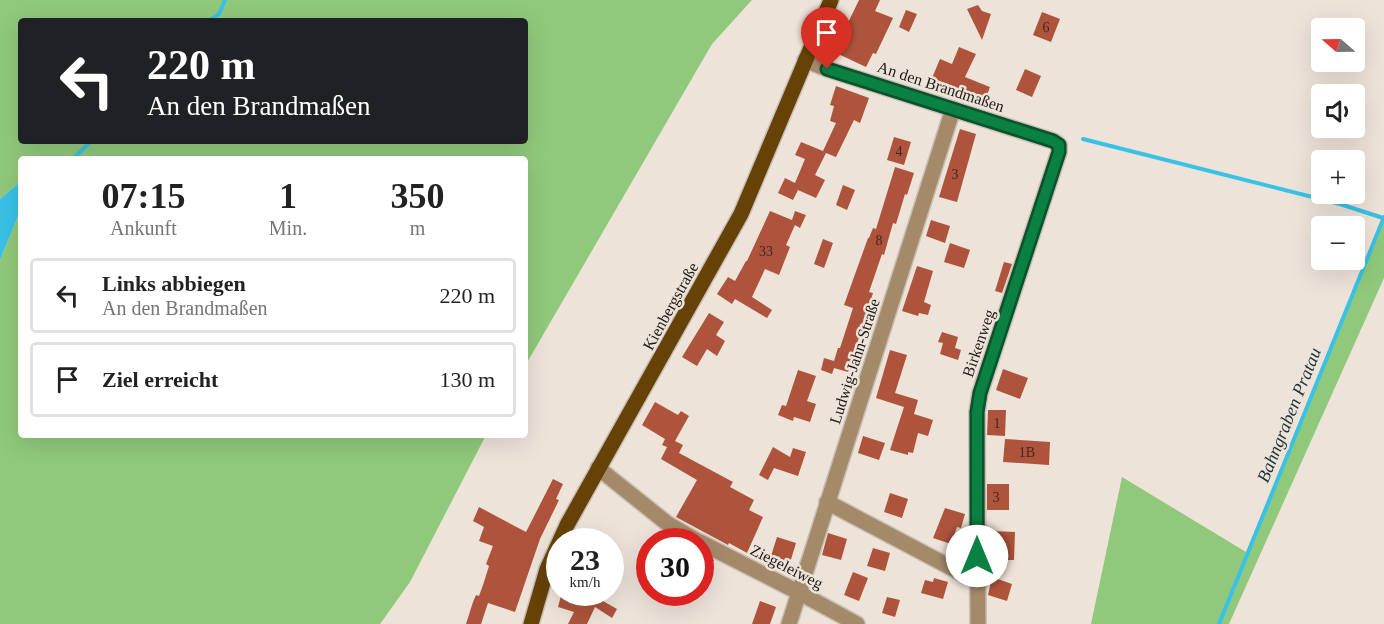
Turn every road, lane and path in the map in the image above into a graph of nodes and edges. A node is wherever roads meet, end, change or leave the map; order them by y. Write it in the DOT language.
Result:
graph roads {
  1 [pos="831,0"];
  2 [pos="805,60"];
  3 [pos="953,110"];
  4 [pos="1059,152"];
  5 [pos="598,468"];
  6 [pos="827,502"];
  7 [pos="675,528"];
  8 [pos="714,549"];
  9 [pos="977,580"];
  10 [pos="798,592"];
  11 [pos="531,624"];
  12 [pos="789,624"];
  13 [pos="857,624"];
  14 [pos="978,624"];
  1 -- 2 [label="main road, Kienbergstraße"];
  2 -- 3 [label="street, An den Brandmaßen"];
  2 -- 5 [label="main road, Kienbergstraße"];
  3 -- 4 [label="street, An den Brandmaßen"];
  3 -- 6 [label="street, Ludwig-Jahn-Straße"];
  4 -- 9 [label="street, Birkenweg"];
  5 -- 7 [label="street, Ziegeleiweg"];
  5 -- 11 [label="main road, Kienbergstraße"];
  6 -- 9 [label="street"];
  6 -- 10 [label="street, Ludwig-Jahn-Straße"];
  8 -- 10 [label="street, Ziegeleiweg"];
  9 -- 14 [label="street, Birkenweg"];
  10 -- 12 [label="street, Ludwig-Jahn-Straße"];
  10 -- 13 [label="street, Ziegeleiweg"];
}
